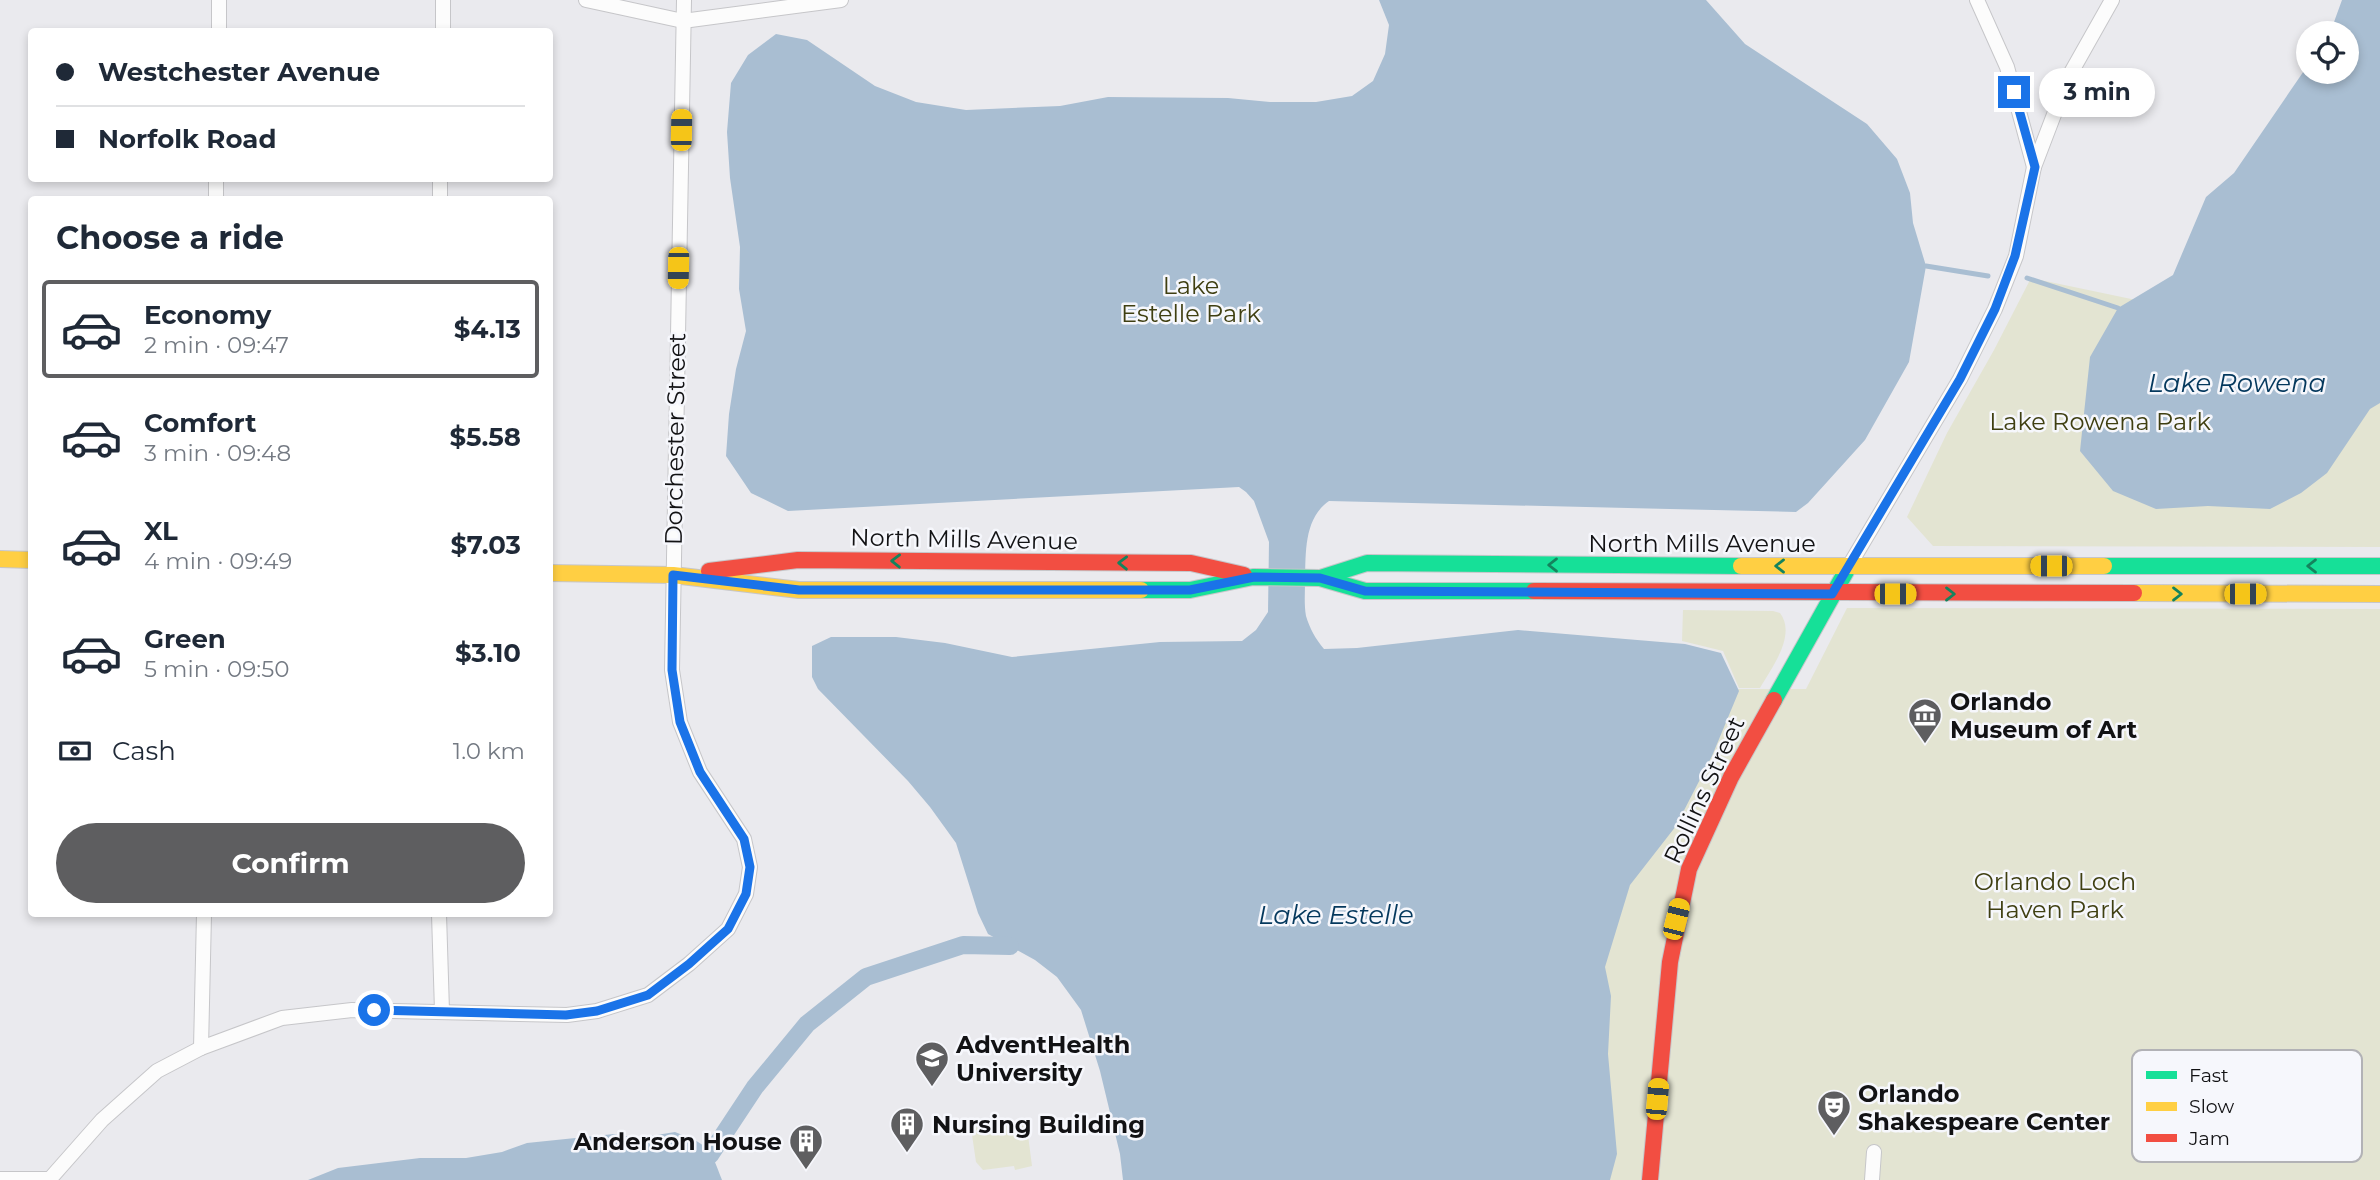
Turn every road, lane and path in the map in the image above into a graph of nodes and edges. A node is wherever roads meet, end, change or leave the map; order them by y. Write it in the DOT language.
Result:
graph roads {
  1 [pos="219,0"];
  2 [pos="443,0"];
  3 [pos="586,0"];
  4 [pos="684,0"];
  5 [pos="841,0"];
  6 [pos="1977,0"];
  7 [pos="2112,0"];
  8 [pos="683,21"];
  9 [pos="219,28"];
  10 [pos="443,28"];
  11 [pos="2035,167"];
  12 [pos="0,559"];
  13 [pos="28,560"];
  14 [pos="1849,566"];
  15 [pos="2380,566"];
  16 [pos="553,573"];
  17 [pos="673,575"];
  18 [pos="1254,577"];
  19 [pos="1320,578"];
  20 [pos="1832,594"];
  21 [pos="2380,594"];
  22 [pos="204,917"];
  23 [pos="439,917"];
  24 [pos="442,1011"];
  25 [pos="201,1048"];
  26 [pos="1874,1152"];
  27 [pos="0,1178"];
  28 [pos="49,1180"];
  29 [pos="1650,1180"];
  30 [pos="1872,1180"];
  1 -- 9 [label="street"];
  2 -- 10 [label="street"];
  3 -- 8 [label="street"];
  4 -- 8 [label="street, Dorchester Street"];
  5 -- 8 [label="street"];
  6 -- 11 [label="street"];
  7 -- 11 [label="street"];
  8 -- 17 [label="street, Dorchester Street"];
  11 -- 14 [label="street"];
  12 -- 13 [label="main road"];
  15 -- 14 [label="main road, North Mills Avenue, one-way"];
  14 -- 19 [label="main road, North Mills Avenue, one-way"];
  14 -- 20 [label="main road, Rollins Street"];
  16 -- 17 [label="main road, North Mills Avenue"];
  17 -- 18 [label="main road, North Mills Avenue"];
  18 -- 17 [label="main road, North Mills Avenue, one-way"];
  17 -- 24 [label="street, Dorchester Street"];
  18 -- 19 [label="main road, North Mills Avenue"];
  19 -- 20 [label="main road, North Mills Avenue"];
  20 -- 21 [label="main road, North Mills Avenue, one-way"];
  20 -- 29 [label="main road, Rollins Street"];
  22 -- 25 [label="street"];
  23 -- 24 [label="street"];
  24 -- 25 [label="street, Dorchester Street"];
  25 -- 28 [label="street, Dorchester Street"];
  26 -- 30 [label="street"];
  27 -- 28 [label="street"];
}
